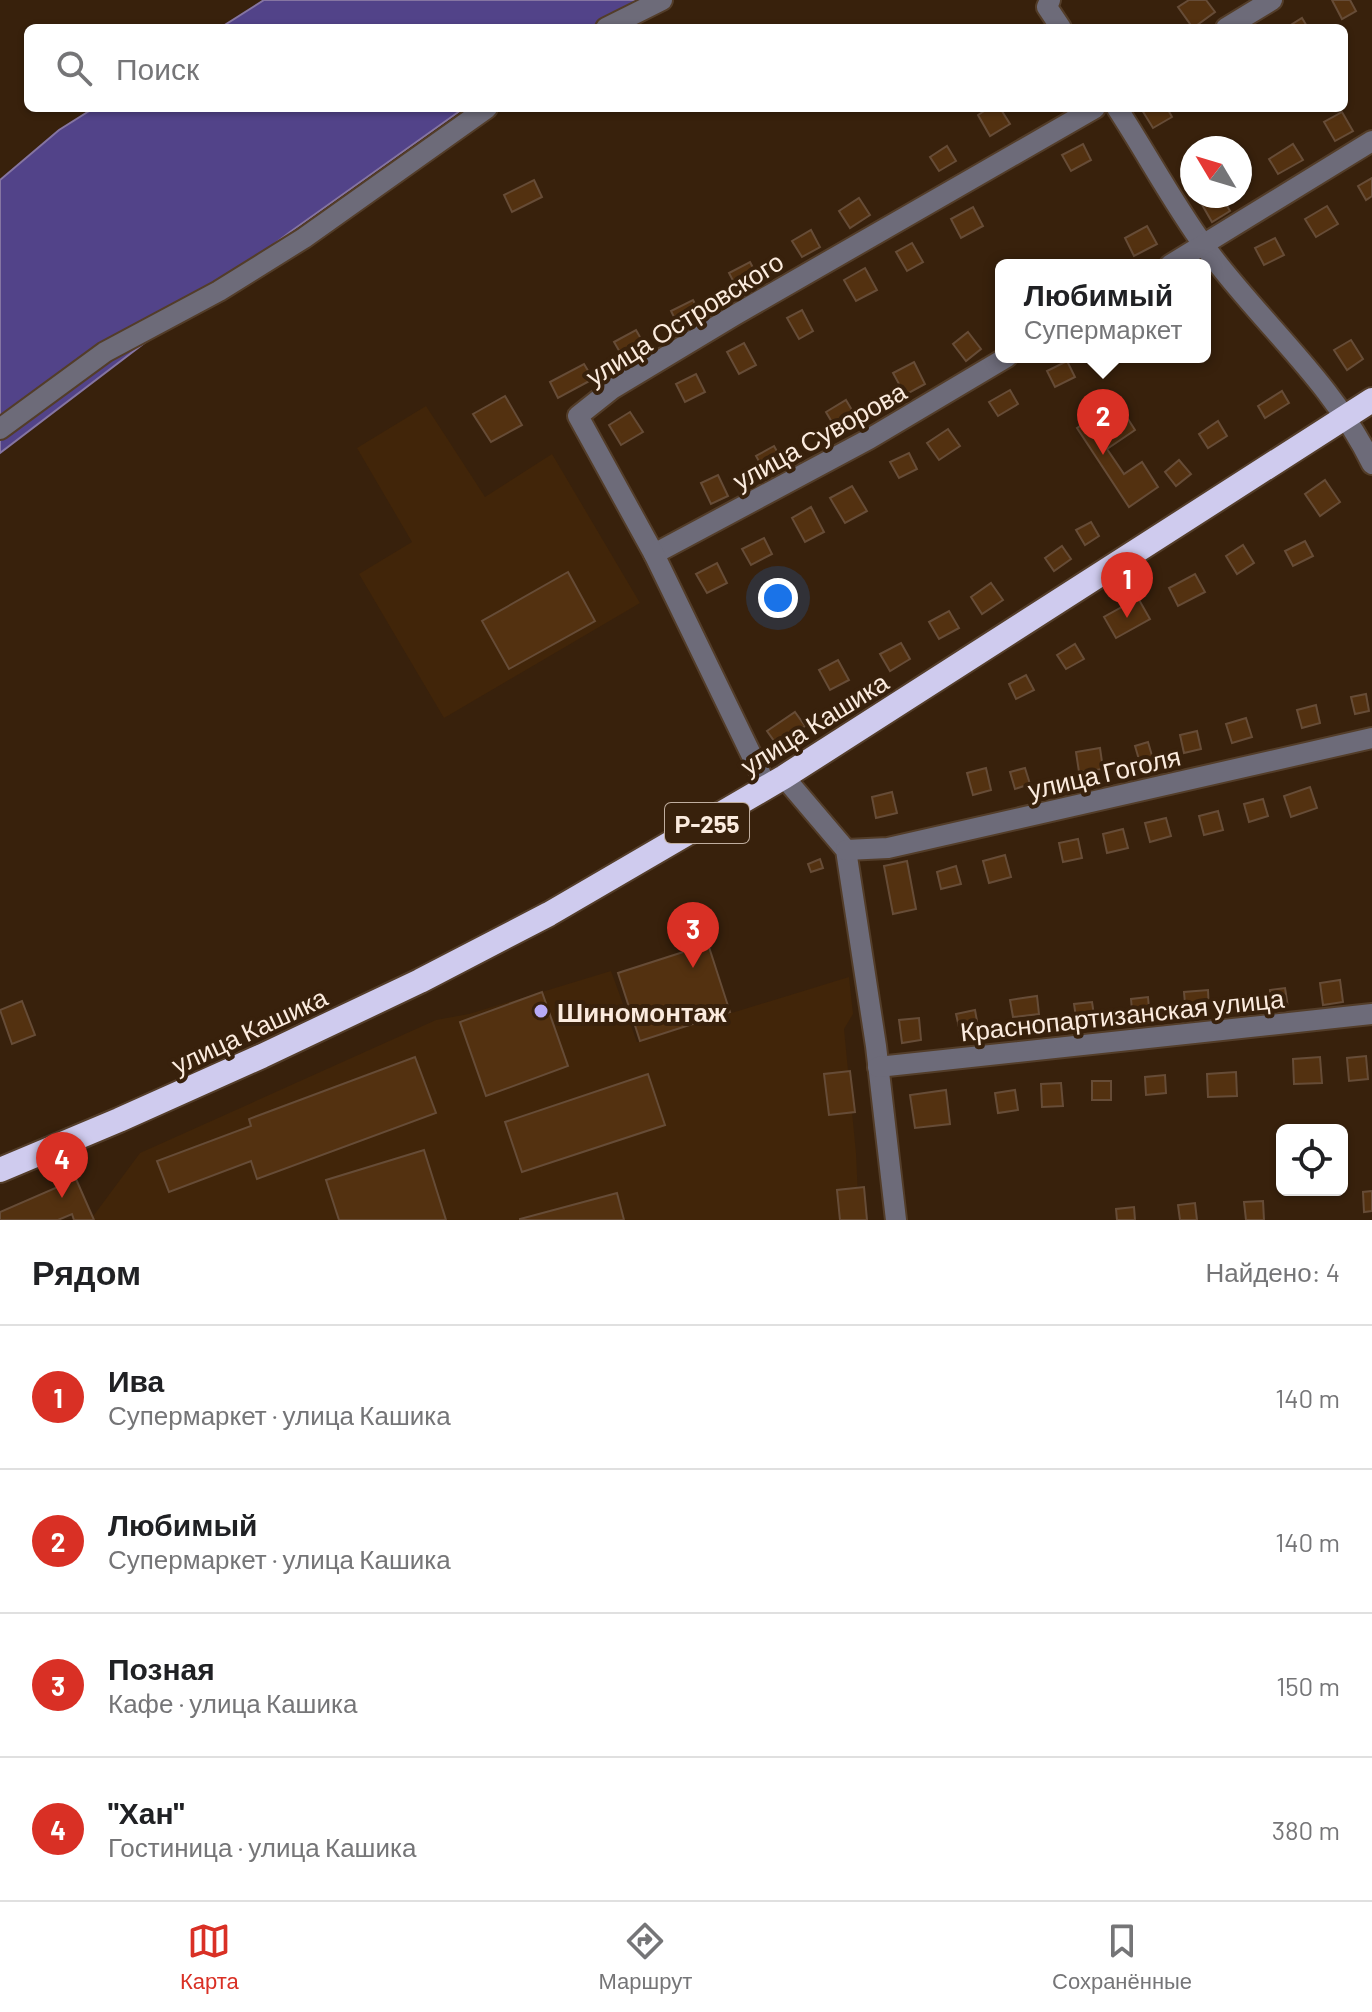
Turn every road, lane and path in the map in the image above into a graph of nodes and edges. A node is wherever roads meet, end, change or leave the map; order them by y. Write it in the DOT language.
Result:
graph roads {
  1 [pos="662,0"];
  2 [pos="1050,0"];
  3 [pos="1272,0"];
  4 [pos="614,24"];
  5 [pos="1058,24"];
  6 [pos="1233,24"];
  7 [pos="481,112"];
  8 [pos="1088,112"];
  9 [pos="1120,112"];
  10 [pos="1372,141"];
  11 [pos="1204,246"];
  12 [pos="1181,259"];
  13 [pos="997,363"];
  14 [pos="1372,400"];
  15 [pos="1346,419"];
  16 [pos="0,429"];
  17 [pos="1372,464"];
  18 [pos="654,554"];
  19 [pos="1372,738"];
  20 [pos="775,781"];
  21 [pos="846,850"];
  22 [pos="1372,1014"];
  23 [pos="878,1067"];
  24 [pos="0,1170"];
  25 [pos="896,1220"];
  1 -- 4 [label="street"];
  2 -- 5 [label="street"];
  3 -- 6 [label="street"];
  7 -- 16 [label="street"];
  8 -- 18 [label="street, улица Островского"];
  9 -- 11 [label="street"];
  10 -- 11 [label="street"];
  11 -- 12 [label="street"];
  11 -- 15 [label="street"];
  13 -- 18 [label="street, улица Суворова"];
  14 -- 15 [label="highway, улица Кашика / Р-255"];
  15 -- 17 [label="street"];
  15 -- 20 [label="highway, улица Кашика / Р-255"];
  18 -- 20 [label="street, улица Островского"];
  19 -- 21 [label="street, улица Гоголя"];
  20 -- 21 [label="street, улица Островского"];
  20 -- 24 [label="highway, улица Кашика / Р-255"];
  21 -- 23 [label="street"];
  22 -- 23 [label="street, Краснопартизанская улица"];
  23 -- 25 [label="street"];
}
